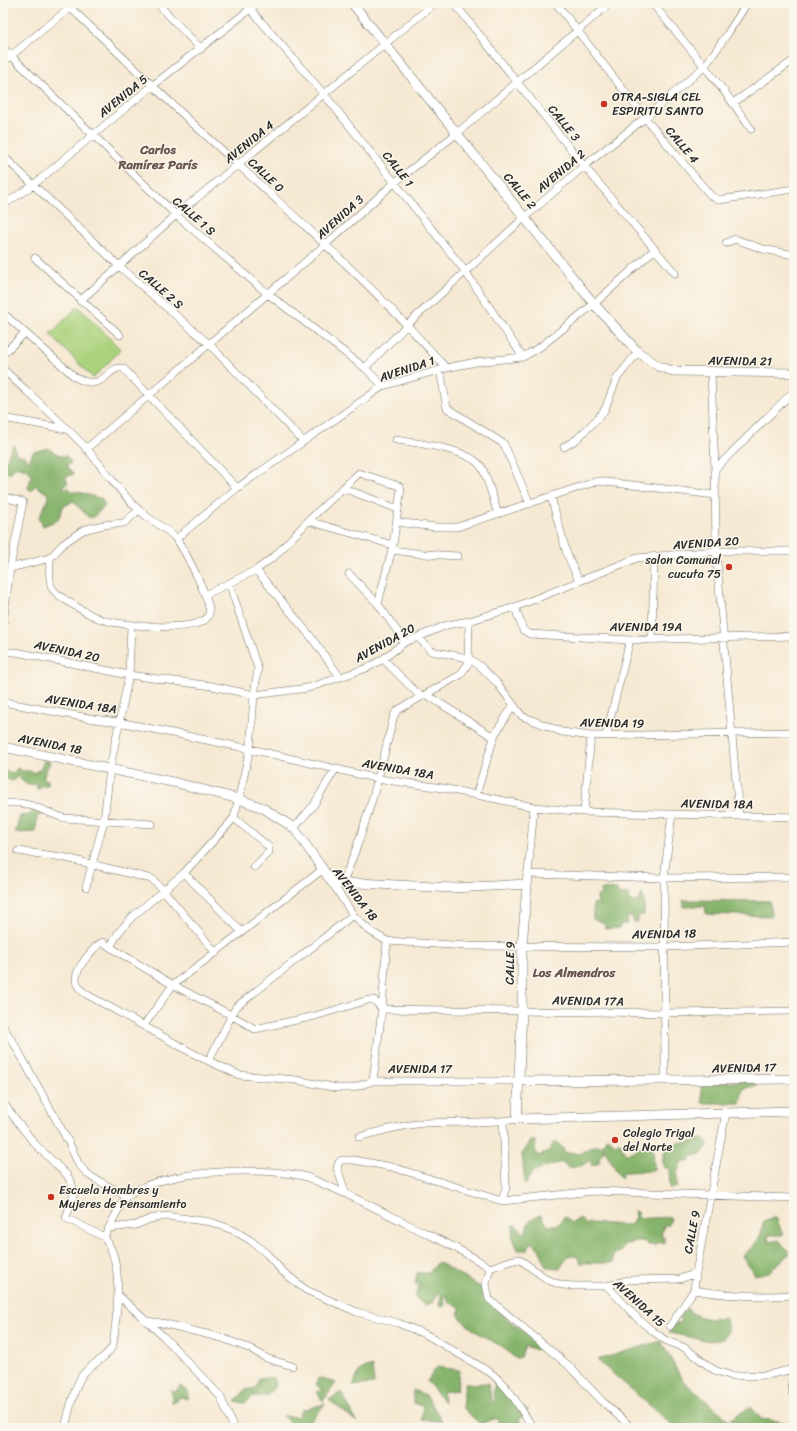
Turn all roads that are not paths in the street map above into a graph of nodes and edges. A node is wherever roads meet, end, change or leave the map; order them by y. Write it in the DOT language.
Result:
graph roads {
  1 [pos="157,3"];
  2 [pos="245,3"];
  3 [pos="258,3"];
  4 [pos="352,3"];
  5 [pos="435,3"];
  6 [pos="454,3"];
  7 [pos="556,3"];
  8 [pos="610,3"];
  9 [pos="652,3"];
  10 [pos="747,3"];
  11 [pos="71,5"];
  12 [pos="250,10"];
  13 [pos="578,30"];
  14 [pos="386,43"];
  15 [pos="3,48"];
  16 [pos="201,49"];
  17 [pos="12,55"];
  18 [pos="794,60"];
  19 [pos="3,62"];
  20 [pos="705,66"];
  21 [pos="517,82"];
  22 [pos="152,86"];
  23 [pos="324,94"];
  24 [pos="733,103"];
  25 [pos="645,118"];
  26 [pos="750,129"];
  27 [pos="456,134"];
  28 [pos="93,136"];
  29 [pos="3,156"];
  30 [pos="238,165"];
  31 [pos="584,166"];
  32 [pos="394,183"];
  33 [pos="32,186"];
  34 [pos="794,190"];
  35 [pos="3,205"];
  36 [pos="176,215"];
  37 [pos="525,217"];
  38 [pos="726,243"];
  39 [pos="326,245"];
  40 [pos="654,250"];
  41 [pos="794,255"];
  42 [pos="35,258"];
  43 [pos="119,266"];
  44 [pos="465,271"];
  45 [pos="675,273"];
  46 [pos="268,294"];
  47 [pos="80,301"];
  48 [pos="594,304"];
  49 [pos="3,313"];
  50 [pos="408,324"];
  51 [pos="25,334"];
  52 [pos="120,335"];
  53 [pos="209,344"];
  54 [pos="638,352"];
  55 [pos="3,354"];
  56 [pos="523,357"];
  57 [pos="365,368"];
  58 [pos="3,369"];
  59 [pos="443,369"];
  60 [pos="685,372"];
  61 [pos="711,372"];
  62 [pos="794,373"];
  63 [pos="384,386"];
  64 [pos="794,391"];
  65 [pos="149,395"];
  66 [pos="3,418"];
  67 [pos="66,429"];
  68 [pos="396,440"];
  69 [pos="303,441"];
  70 [pos="564,447"];
  71 [pos="86,449"];
  72 [pos="715,469"];
  73 [pos="237,488"];
  74 [pos="343,488"];
  75 [pos="716,495"];
  76 [pos="3,497"];
  77 [pos="551,497"];
  78 [pos="530,504"];
  79 [pos="398,509"];
  80 [pos="139,510"];
  81 [pos="498,514"];
  82 [pos="308,521"];
  83 [pos="397,522"];
  84 [pos="176,539"];
  85 [pos="392,547"];
  86 [pos="716,551"];
  87 [pos="794,552"];
  88 [pos="458,556"];
  89 [pos="654,557"];
  90 [pos="50,558"];
  91 [pos="10,568"];
  92 [pos="256,570"];
  93 [pos="349,574"];
  94 [pos="579,581"];
  95 [pos="229,583"];
  96 [pos="206,595"];
  97 [pos="378,604"];
  98 [pos="5,607"];
  99 [pos="515,607"];
  100 [pos="469,621"];
  101 [pos="3,624"];
  102 [pos="131,626"];
  103 [pos="723,636"];
  104 [pos="794,636"];
  105 [pos="418,637"];
  106 [pos="630,640"];
  107 [pos="652,640"];
  108 [pos="405,642"];
  109 [pos="3,652"];
  110 [pos="468,658"];
  111 [pos="383,659"];
  112 [pos="129,675"];
  113 [pos="340,677"];
  114 [pos="254,695"];
  115 [pos="424,696"];
  116 [pos="3,702"];
  117 [pos="513,706"];
  118 [pos="120,722"];
  119 [pos="732,732"];
  120 [pos="794,732"];
  121 [pos="495,734"];
  122 [pos="591,736"];
  123 [pos="606,736"];
  124 [pos="3,747"];
  125 [pos="250,749"];
  126 [pos="110,768"];
  127 [pos="336,768"];
  128 [pos="379,779"];
  129 [pos="476,795"];
  130 [pos="239,799"];
  131 [pos="3,803"];
  132 [pos="534,807"];
  133 [pos="584,812"];
  134 [pos="672,814"];
  135 [pos="739,816"];
  136 [pos="794,817"];
  137 [pos="234,818"];
  138 [pos="104,821"];
  139 [pos="152,824"];
  140 [pos="294,828"];
  141 [pos="18,852"];
  142 [pos="93,864"];
  143 [pos="254,867"];
  144 [pos="322,870"];
  145 [pos="184,873"];
  146 [pos="528,874"];
  147 [pos="794,877"];
  148 [pos="664,878"];
  149 [pos="333,884"];
  150 [pos="342,884"];
  151 [pos="527,884"];
  152 [pos="86,888"];
  153 [pos="164,890"];
  154 [pos="353,915"];
  155 [pos="242,932"];
  156 [pos="387,941"];
  157 [pos="794,942"];
  158 [pos="522,946"];
  159 [pos="110,947"];
  160 [pos="665,947"];
  161 [pos="216,953"];
  162 [pos="173,986"];
  163 [pos="382,1009"];
  164 [pos="522,1011"];
  165 [pos="794,1011"];
  166 [pos="665,1013"];
  167 [pos="231,1015"];
  168 [pos="144,1025"];
  169 [pos="3,1027"];
  170 [pos="209,1060"];
  171 [pos="794,1079"];
  172 [pos="665,1080"];
  173 [pos="373,1081"];
  174 [pos="519,1081"];
  175 [pos="3,1103"];
  176 [pos="794,1111"];
  177 [pos="726,1112"];
  178 [pos="517,1119"];
  179 [pos="503,1122"];
  180 [pos="359,1137"];
  181 [pos="346,1194"];
  182 [pos="126,1196"];
  183 [pos="711,1196"];
  184 [pos="794,1198"];
  185 [pos="502,1201"];
  186 [pos="109,1228"];
  187 [pos="104,1237"];
  188 [pos="490,1268"];
  189 [pos="696,1273"];
  190 [pos="606,1286"];
  191 [pos="694,1290"];
  192 [pos="794,1295"];
  193 [pos="119,1296"];
  194 [pos="146,1321"];
  195 [pos="670,1326"];
  196 [pos="794,1361"];
  197 [pos="292,1366"];
  198 [pos="793,1369"];
  199 [pos="794,1397"];
  200 [pos="64,1428"];
  201 [pos="234,1428"];
  202 [pos="533,1428"];
  203 [pos="632,1428"];
  1 -- 16 [label="street"];
  2 -- 12 [label="street, CALLE 1"];
  3 -- 12 [label="street, AVENIDA 5"];
  4 -- 14 [label="main road, CALLE 2"];
  5 -- 14 [label="street, AVENIDA 4"];
  6 -- 21 [label="street, CALLE 3"];
  7 -- 13 [label="street, CALLE 4"];
  8 -- 13 [label="street, AVENIDA 3"];
  9 -- 20 [label="street"];
  10 -- 20 [label="street, AVENIDA 2"];
  11 -- 17 [label="street"];
  11 -- 22 [label="street, CALLE 0"];
  12 -- 16 [label="street, AVENIDA 5"];
  12 -- 23 [label="street, CALLE 1"];
  13 -- 21 [label="street, AVENIDA 3"];
  13 -- 25 [label="street, CALLE 4"];
  14 -- 23 [label="street, AVENIDA 4"];
  14 -- 27 [label="main road, CALLE 2"];
  15 -- 17 [label="street, CALLE 1 S"];
  16 -- 22 [label="street, AVENIDA 5"];
  17 -- 19 [label="street"];
  17 -- 28 [label="street, CALLE 1 S"];
  18 -- 24 [label="street"];
  20 -- 24 [label="street"];
  20 -- 25 [label="street, AVENIDA 2"];
  21 -- 27 [label="street, AVENIDA 3"];
  21 -- 31 [label="street, CALLE 3"];
  22 -- 28 [label="street, AVENIDA 5"];
  22 -- 30 [label="street, CALLE 0"];
  23 -- 30 [label="street, AVENIDA 4"];
  23 -- 32 [label="street, CALLE 1"];
  24 -- 26 [label="street"];
  25 -- 31 [label="street, AVENIDA 2"];
  25 -- 34 [label="street, CALLE 4"];
  27 -- 32 [label="street, AVENIDA 3"];
  27 -- 37 [label="main road, CALLE 2"];
  28 -- 33 [label="street, AVENIDA 5"];
  28 -- 36 [label="street, CALLE 1 S"];
  29 -- 33 [label="street, CALLE 2 S"];
  30 -- 36 [label="street, AVENIDA 4"];
  30 -- 39 [label="street, CALLE 0"];
  31 -- 37 [label="street, AVENIDA 2"];
  31 -- 40 [label="street, CALLE 3"];
  32 -- 39 [label="street, AVENIDA 3"];
  32 -- 44 [label="street, CALLE 1"];
  33 -- 35 [label="street, AVENIDA 5"];
  33 -- 43 [label="street, CALLE 2 S"];
  36 -- 43 [label="street, AVENIDA 4"];
  36 -- 46 [label="street, CALLE 1 S"];
  37 -- 44 [label="street, AVENIDA 2"];
  37 -- 48 [label="main road, CALLE 2"];
  38 -- 41 [label="street"];
  39 -- 46 [label="street, AVENIDA 3"];
  39 -- 50 [label="street, CALLE 0"];
  40 -- 45 [label="street, CALLE 3"];
  40 -- 48 [label="street, AVENIDA 1"];
  42 -- 47 [label="street"];
  43 -- 47 [label="street, AVENIDA 4"];
  43 -- 53 [label="street, CALLE 2 S"];
  44 -- 50 [label="street, AVENIDA 2"];
  44 -- 56 [label="street, CALLE 1"];
  46 -- 53 [label="street, AVENIDA 3"];
  46 -- 57 [label="street, CALLE 1 S"];
  47 -- 52 [label="street"];
  48 -- 54 [label="main road, CALLE 2"];
  48 -- 56 [label="street, AVENIDA 1"];
  49 -- 51 [label="street"];
  50 -- 57 [label="street, AVENIDA 2"];
  50 -- 59 [label="street, CALLE 0"];
  51 -- 55 [label="street"];
  51 -- 65 [label="street"];
  53 -- 65 [label="street, AVENIDA 3"];
  53 -- 69 [label="street, CALLE 2 S"];
  54 -- 60 [label="main road, CALLE 2"];
  54 -- 70 [label="street"];
  56 -- 59 [label="street, AVENIDA 1"];
  57 -- 63 [label="street, CALLE 1 S"];
  58 -- 67 [label="street"];
  59 -- 63 [label="street, AVENIDA 1"];
  59 -- 78 [label="street"];
  60 -- 61 [label="main road, AVENIDA 21"];
  61 -- 62 [label="main road, AVENIDA 21"];
  61 -- 72 [label="street"];
  63 -- 69 [label="street, AVENIDA 1"];
  64 -- 72 [label="street"];
  65 -- 71 [label="street, AVENIDA 3"];
  65 -- 73 [label="street"];
  66 -- 67 [label="street"];
  67 -- 71 [label="street"];
  68 -- 81 [label="street"];
  69 -- 73 [label="street, AVENIDA 1"];
  71 -- 80 [label="street"];
  72 -- 75 [label="street"];
  73 -- 84 [label="street, AVENIDA 1"];
  74 -- 79 [label="street"];
  74 -- 79 [label="street"];
  74 -- 82 [label="street"];
  75 -- 77 [label="street"];
  75 -- 86 [label="street"];
  76 -- 91 [label="street"];
  77 -- 78 [label="street"];
  77 -- 94 [label="street"];
  78 -- 81 [label="street"];
  79 -- 83 [label="street"];
  80 -- 84 [label="street"];
  80 -- 90 [label="street"];
  81 -- 83 [label="street"];
  82 -- 85 [label="street"];
  82 -- 92 [label="street"];
  83 -- 85 [label="street"];
  84 -- 96 [label="street"];
  85 -- 88 [label="street"];
  85 -- 97 [label="street"];
  86 -- 87 [label="street, AVENIDA 20"];
  86 -- 89 [label="street, AVENIDA 20"];
  86 -- 103 [label="street"];
  89 -- 94 [label="street, AVENIDA 20"];
  89 -- 107 [label="street"];
  90 -- 91 [label="street"];
  90 -- 102 [label="street"];
  91 -- 98 [label="street"];
  92 -- 95 [label="street"];
  92 -- 113 [label="street"];
  93 -- 97 [label="street"];
  94 -- 99 [label="street, AVENIDA 20"];
  95 -- 96 [label="street"];
  95 -- 114 [label="street"];
  96 -- 102 [label="street"];
  97 -- 108 [label="street"];
  98 -- 101 [label="street"];
  99 -- 100 [label="street, AVENIDA 20"];
  99 -- 106 [label="street, AVENIDA 19A"];
  100 -- 105 [label="street, AVENIDA 20"];
  100 -- 110 [label="street"];
  102 -- 112 [label="street"];
  103 -- 104 [label="street, AVENIDA 19A"];
  103 -- 107 [label="street, AVENIDA 19A"];
  103 -- 119 [label="street"];
  105 -- 108 [label="street, AVENIDA 20"];
  105 -- 110 [label="street, AVENIDA 19"];
  106 -- 107 [label="street, AVENIDA 19A"];
  106 -- 123 [label="street"];
  108 -- 111 [label="street, AVENIDA 20"];
  109 -- 112 [label="street, AVENIDA 20"];
  110 -- 115 [label="street"];
  110 -- 117 [label="street, AVENIDA 19"];
  111 -- 113 [label="street, AVENIDA 20"];
  111 -- 115 [label="street"];
  112 -- 114 [label="street, AVENIDA 20"];
  112 -- 118 [label="street"];
  113 -- 114 [label="street, AVENIDA 20"];
  114 -- 125 [label="street"];
  115 -- 121 [label="street"];
  115 -- 128 [label="street"];
  116 -- 118 [label="street, AVENIDA 18A"];
  117 -- 121 [label="street"];
  117 -- 122 [label="street, AVENIDA 19"];
  118 -- 125 [label="street, AVENIDA 18A"];
  118 -- 126 [label="street"];
  119 -- 120 [label="street, AVENIDA 19"];
  119 -- 123 [label="street, AVENIDA 19"];
  119 -- 135 [label="street"];
  121 -- 129 [label="street"];
  122 -- 123 [label="street, AVENIDA 19"];
  122 -- 133 [label="street"];
  124 -- 126 [label="main road, AVENIDA 18"];
  125 -- 127 [label="street, AVENIDA 18A"];
  125 -- 130 [label="street"];
  126 -- 130 [label="main road, AVENIDA 18"];
  126 -- 138 [label="street"];
  127 -- 128 [label="street, AVENIDA 18A"];
  127 -- 140 [label="street"];
  128 -- 129 [label="street, AVENIDA 18A"];
  128 -- 150 [label="street"];
  129 -- 132 [label="street, AVENIDA 18A"];
  130 -- 137 [label="street"];
  130 -- 140 [label="main road, AVENIDA 18"];
  131 -- 138 [label="street"];
  132 -- 133 [label="street, AVENIDA 18A"];
  132 -- 146 [label="street, CALLE 9"];
  133 -- 134 [label="street, AVENIDA 18A"];
  134 -- 135 [label="street, AVENIDA 18A"];
  134 -- 148 [label="street"];
  135 -- 136 [label="street, AVENIDA 18A"];
  137 -- 143 [label="street"];
  137 -- 145 [label="street"];
  138 -- 139 [label="street"];
  138 -- 142 [label="street"];
  140 -- 144 [label="main road, AVENIDA 18"];
  141 -- 142 [label="street"];
  142 -- 152 [label="street"];
  142 -- 153 [label="street"];
  144 -- 149 [label="main road, AVENIDA 18"];
  144 -- 155 [label="street"];
  145 -- 153 [label="street"];
  145 -- 155 [label="street"];
  146 -- 148 [label="street"];
  146 -- 151 [label="main road, CALLE 9"];
  147 -- 148 [label="street"];
  148 -- 160 [label="street"];
  149 -- 150 [label="main road"];
  149 -- 154 [label="street, AVENIDA 18"];
  150 -- 151 [label="main road"];
  151 -- 158 [label="main road, CALLE 9"];
  153 -- 159 [label="street"];
  153 -- 161 [label="street"];
  154 -- 156 [label="street, AVENIDA 18"];
  154 -- 167 [label="street"];
  155 -- 161 [label="street"];
  156 -- 158 [label="street, AVENIDA 18"];
  156 -- 163 [label="street"];
  157 -- 160 [label="street, AVENIDA 18"];
  158 -- 160 [label="street, AVENIDA 18"];
  158 -- 164 [label="main road, CALLE 9"];
  159 -- 162 [label="street"];
  159 -- 168 [label="street, AVENIDA 17"];
  160 -- 166 [label="street"];
  161 -- 162 [label="street"];
  162 -- 167 [label="street"];
  162 -- 168 [label="street"];
  163 -- 164 [label="street, AVENIDA 17A"];
  163 -- 167 [label="street"];
  163 -- 173 [label="street"];
  164 -- 166 [label="street, AVENIDA 17A"];
  164 -- 174 [label="main road, CALLE 9"];
  165 -- 166 [label="street, AVENIDA 17A"];
  166 -- 172 [label="street"];
  167 -- 170 [label="street"];
  168 -- 170 [label="street, AVENIDA 17"];
  169 -- 182 [label="street"];
  170 -- 173 [label="street, AVENIDA 17"];
  171 -- 172 [label="main road, AVENIDA 17"];
  172 -- 174 [label="main road, AVENIDA 17"];
  173 -- 174 [label="street, AVENIDA 17"];
  174 -- 178 [label="main road, CALLE 9"];
  175 -- 187 [label="street"];
  176 -- 177 [label="main road"];
  177 -- 178 [label="main road"];
  177 -- 183 [label="street, CALLE 9"];
  178 -- 179 [label="street"];
  179 -- 180 [label="street"];
  179 -- 185 [label="street"];
  181 -- 182 [label="street"];
  181 -- 185 [label="street"];
  181 -- 188 [label="street"];
  182 -- 186 [label="street"];
  183 -- 184 [label="street"];
  183 -- 185 [label="street"];
  183 -- 189 [label="street, CALLE 9"];
  186 -- 187 [label="street"];
  186 -- 202 [label="street"];
  187 -- 193 [label="street"];
  188 -- 190 [label="street, AVENIDA 15"];
  188 -- 203 [label="street"];
  189 -- 190 [label="street"];
  189 -- 191 [label="street, CALLE 9"];
  190 -- 198 [label="street, AVENIDA 15"];
  191 -- 192 [label="street"];
  191 -- 195 [label="street, CALLE 9"];
  193 -- 194 [label="street"];
  193 -- 200 [label="street"];
  194 -- 197 [label="street"];
  194 -- 201 [label="street"];
  196 -- 198 [label="street"];
  198 -- 199 [label="street"];
}
